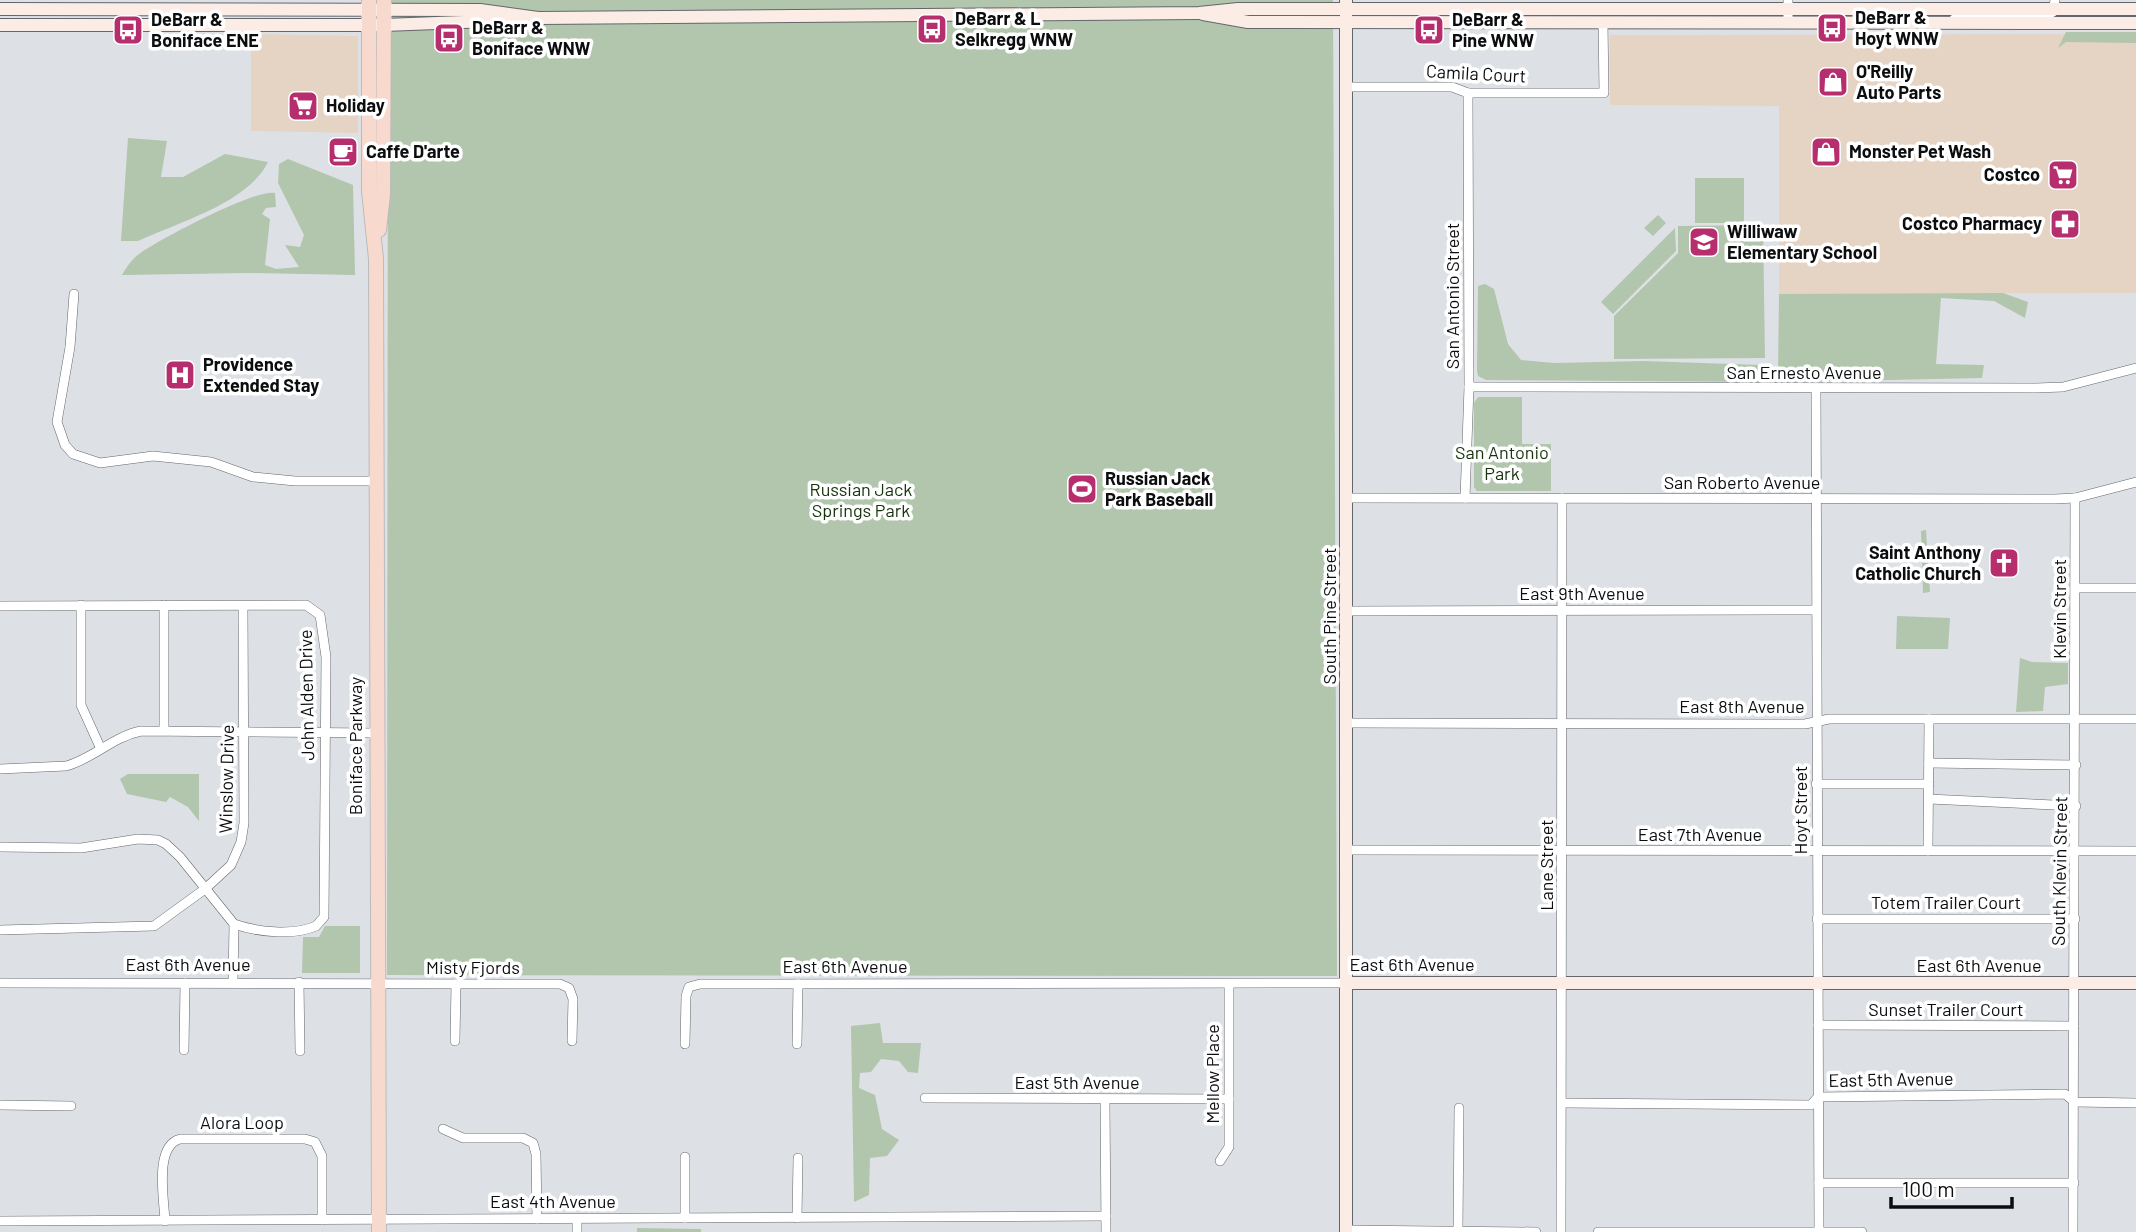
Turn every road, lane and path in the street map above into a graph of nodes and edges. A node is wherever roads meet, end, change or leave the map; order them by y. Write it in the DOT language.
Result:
graph roads {
  1 [pos="2043,0"];
  2 [pos="1346,4"];
  3 [pos="1480,4"];
  4 [pos="1788,4"];
  5 [pos="2055,4"];
  6 [pos="2027,8"];
  7 [pos="0,9"];
  8 [pos="2136,9"];
  9 [pos="103,10"];
  10 [pos="369,12"];
  11 [pos="384,12"];
  12 [pos="1199,13"];
  13 [pos="1346,22"];
  14 [pos="1480,22"];
  15 [pos="1603,22"];
  16 [pos="1942,22"];
  17 [pos="1788,23"];
  18 [pos="2136,23"];
  19 [pos="6,25"];
  20 [pos="1346,87"];
  21 [pos="1468,93"];
  22 [pos="376,259"];
  23 [pos="74,294"];
  24 [pos="2136,368"];
  25 [pos="1469,387"];
  26 [pos="1816,389"];
  27 [pos="377,481"];
  28 [pos="2136,482"];
  29 [pos="1347,498"];
  30 [pos="1465,498"];
  31 [pos="1562,498"];
  32 [pos="2075,498"];
  33 [pos="1816,499"];
  34 [pos="2076,588"];
  35 [pos="2136,588"];
  36 [pos="81,605"];
  37 [pos="0,606"];
  38 [pos="163,606"];
  39 [pos="243,606"];
  40 [pos="1562,610"];
  41 [pos="1816,610"];
  42 [pos="1348,611"];
  43 [pos="1929,719"];
  44 [pos="2136,719"];
  45 [pos="2076,720"];
  46 [pos="1817,722"];
  47 [pos="1347,723"];
  48 [pos="1563,723"];
  49 [pos="164,730"];
  50 [pos="244,732"];
  51 [pos="324,732"];
  52 [pos="375,733"];
  53 [pos="100,747"];
  54 [pos="1929,763"];
  55 [pos="2076,765"];
  56 [pos="0,769"];
  57 [pos="1816,784"];
  58 [pos="1929,784"];
  59 [pos="1929,799"];
  60 [pos="2076,806"];
  61 [pos="0,847"];
  62 [pos="1347,850"];
  63 [pos="1563,851"];
  64 [pos="1816,851"];
  65 [pos="1928,851"];
  66 [pos="2136,851"];
  67 [pos="2076,852"];
  68 [pos="205,889"];
  69 [pos="1817,919"];
  70 [pos="2075,919"];
  71 [pos="234,924"];
  72 [pos="0,930"];
  73 [pos="233,982"];
  74 [pos="299,982"];
  75 [pos="376,982"];
  76 [pos="0,983"];
  77 [pos="185,983"];
  78 [pos="1346,983"];
  79 [pos="1564,983"];
  80 [pos="1818,983"];
  81 [pos="2074,983"];
  82 [pos="2136,983"];
  83 [pos="456,984"];
  84 [pos="798,984"];
  85 [pos="1229,984"];
  86 [pos="1818,1025"];
  87 [pos="2074,1026"];
  88 [pos="455,1041"];
  89 [pos="572,1041"];
  90 [pos="685,1044"];
  91 [pos="797,1044"];
  92 [pos="184,1050"];
  93 [pos="300,1051"];
  94 [pos="1818,1097"];
  95 [pos="925,1098"];
  96 [pos="1229,1099"];
  97 [pos="1105,1100"];
  98 [pos="1563,1102"];
  99 [pos="2075,1102"];
  100 [pos="2136,1103"];
  101 [pos="0,1105"];
  102 [pos="71,1106"];
  103 [pos="1459,1108"];
  104 [pos="443,1129"];
  105 [pos="685,1157"];
  106 [pos="798,1158"];
  107 [pos="1220,1161"];
  108 [pos="1819,1183"];
  109 [pos="2074,1184"];
  110 [pos="1105,1216"];
  111 [pos="685,1218"];
  112 [pos="797,1218"];
  113 [pos="537,1219"];
  114 [pos="577,1219"];
  115 [pos="322,1220"];
  116 [pos="0,1221"];
  117 [pos="164,1221"];
  118 [pos="379,1225"];
  119 [pos="1346,1231"];
  120 [pos="1458,1231"];
  121 [pos="577,1232"];
  122 [pos="1106,1232"];
  123 [pos="1536,1232"];
  124 [pos="1561,1232"];
  125 [pos="1598,1232"];
  126 [pos="1670,1232"];
  127 [pos="1819,1232"];
  128 [pos="1862,1232"];
  129 [pos="2073,1232"];
  1 -- 6 [label="street"];
  2 -- 3 [label="main road"];
  2 -- 12 [label="main road"];
  2 -- 13 [label="main road, South Pine Street"];
  3 -- 4 [label="main road"];
  3 -- 14 [label="street"];
  4 -- 6 [label="main road"];
  4 -- 17 [label="street"];
  5 -- 6 [label="main road"];
  5 -- 8 [label="main road"];
  5 -- 16 [label="street"];
  7 -- 9 [label="main road"];
  9 -- 10 [label="main road"];
  9 -- 19 [label="main road"];
  10 -- 11 [label="main road"];
  10 -- 19 [label="main road"];
  10 -- 22 [label="main road, Boniface Parkway"];
  11 -- 12 [label="main road"];
  11 -- 22 [label="main road, Boniface Parkway"];
  12 -- 13 [label="main road"];
  13 -- 14 [label="main road"];
  13 -- 20 [label="main road, South Pine Street"];
  14 -- 15 [label="main road"];
  15 -- 17 [label="main road"];
  15 -- 21 [label="street, Camila Court"];
  16 -- 17 [label="main road"];
  16 -- 18 [label="main road"];
  20 -- 21 [label="street, Camila Court"];
  20 -- 29 [label="main road, South Pine Street"];
  21 -- 25 [label="street, San Antonio Street"];
  22 -- 27 [label="main road, Boniface Parkway"];
  23 -- 27 [label="street"];
  24 -- 26 [label="street, San Ernesto Avenue"];
  25 -- 26 [label="street, San Ernesto Avenue"];
  25 -- 30 [label="street, San Antonio Street"];
  26 -- 33 [label="street, Hoyt Street"];
  27 -- 52 [label="main road, Boniface Parkway"];
  28 -- 32 [label="street, San Roberto Avenue"];
  29 -- 30 [label="street, San Roberto Avenue"];
  29 -- 42 [label="main road, South Pine Street"];
  30 -- 31 [label="street, San Roberto Avenue"];
  31 -- 33 [label="street, San Roberto Avenue"];
  31 -- 40 [label="street, Lane Street"];
  32 -- 33 [label="street, San Roberto Avenue"];
  32 -- 34 [label="street, Klevin Street"];
  33 -- 41 [label="street, Hoyt Street"];
  34 -- 35 [label="street"];
  34 -- 45 [label="street, Klevin Street"];
  36 -- 37 [label="street, John Alden Drive"];
  36 -- 38 [label="street, John Alden Drive"];
  36 -- 53 [label="street"];
  38 -- 39 [label="street, John Alden Drive"];
  38 -- 49 [label="street"];
  39 -- 50 [label="street, Winslow Drive"];
  39 -- 51 [label="street, John Alden Drive"];
  40 -- 41 [label="street, East 9th Avenue"];
  40 -- 42 [label="street, East 9th Avenue"];
  40 -- 48 [label="street, Lane Street"];
  41 -- 46 [label="street, Hoyt Street"];
  42 -- 47 [label="main road, South Pine Street"];
  43 -- 45 [label="street, East 8th Avenue"];
  43 -- 46 [label="street, East 8th Avenue"];
  43 -- 54 [label="street"];
  44 -- 45 [label="street, East 8th Avenue"];
  45 -- 55 [label="street, South Klevin Street"];
  46 -- 48 [label="street, East 8th Avenue"];
  46 -- 57 [label="street, Hoyt Street"];
  47 -- 48 [label="street, East 8th Avenue"];
  47 -- 62 [label="main road, South Pine Street"];
  48 -- 63 [label="street, Lane Street"];
  49 -- 50 [label="street"];
  49 -- 53 [label="street"];
  50 -- 51 [label="street"];
  50 -- 68 [label="street, Winslow Drive"];
  51 -- 52 [label="street"];
  51 -- 71 [label="street, John Alden Drive"];
  52 -- 75 [label="main road, Boniface Parkway"];
  53 -- 56 [label="street"];
  54 -- 55 [label="street"];
  54 -- 58 [label="street"];
  55 -- 60 [label="street, South Klevin Street"];
  57 -- 58 [label="street"];
  57 -- 64 [label="street, Hoyt Street"];
  58 -- 59 [label="street"];
  59 -- 60 [label="street"];
  59 -- 65 [label="street"];
  60 -- 67 [label="street, South Klevin Street"];
  61 -- 68 [label="street"];
  62 -- 63 [label="street, East 7th Avenue"];
  62 -- 78 [label="main road, South Pine Street"];
  63 -- 64 [label="street, East 7th Avenue"];
  63 -- 79 [label="street, Lane Street"];
  64 -- 65 [label="street, East 7th Avenue"];
  64 -- 69 [label="street, Hoyt Street"];
  65 -- 67 [label="street, East 7th Avenue"];
  66 -- 67 [label="street, East 7th Avenue"];
  67 -- 70 [label="street, South Klevin Street"];
  68 -- 71 [label="street"];
  68 -- 72 [label="street, Winslow Drive"];
  69 -- 70 [label="street, Totem Trailer Court"];
  69 -- 80 [label="street, Hoyt Street"];
  70 -- 81 [label="street, South Klevin Street"];
  71 -- 73 [label="street"];
  73 -- 74 [label="street, East 6th Avenue"];
  73 -- 77 [label="street, East 6th Avenue"];
  74 -- 75 [label="street, East 6th Avenue"];
  74 -- 93 [label="street"];
  75 -- 83 [label="street, Misty Fjords"];
  75 -- 118 [label="main road, Boniface Parkway"];
  76 -- 77 [label="street, East 6th Avenue"];
  77 -- 92 [label="street"];
  78 -- 79 [label="main road, East 6th Avenue"];
  78 -- 85 [label="street, East 6th Avenue"];
  78 -- 119 [label="main road, South Pine Street"];
  79 -- 80 [label="main road, East 6th Avenue"];
  79 -- 98 [label="street, Lane Street"];
  80 -- 81 [label="main road, East 6th Avenue"];
  80 -- 86 [label="street, Hoyt Street"];
  81 -- 82 [label="main road, East 6th Avenue"];
  81 -- 87 [label="street, South Klevin Street"];
  83 -- 88 [label="street"];
  83 -- 89 [label="street, Misty Fjords"];
  84 -- 85 [label="street, East 6th Avenue"];
  84 -- 90 [label="street, East 6th Avenue"];
  84 -- 91 [label="street"];
  85 -- 96 [label="street, Mellow Place"];
  86 -- 87 [label="street, Sunset Trailer Court"];
  86 -- 94 [label="street, Hoyt Street"];
  87 -- 99 [label="street, South Klevin Street"];
  94 -- 98 [label="street, East 5th Avenue"];
  94 -- 99 [label="street, East 5th Avenue"];
  94 -- 108 [label="street, Hoyt Street"];
  95 -- 97 [label="street, East 5th Avenue"];
  96 -- 97 [label="street, East 5th Avenue"];
  96 -- 107 [label="street, Mellow Place"];
  97 -- 110 [label="street"];
  98 -- 124 [label="street, Lane Street"];
  99 -- 100 [label="street, East 5th Avenue"];
  99 -- 109 [label="street, South Klevin Street"];
  101 -- 102 [label="street"];
  103 -- 120 [label="street"];
  104 -- 113 [label="street"];
  105 -- 111 [label="street"];
  106 -- 112 [label="street"];
  108 -- 109 [label="street"];
  108 -- 127 [label="street, Hoyt Street"];
  109 -- 129 [label="street, South Klevin Street"];
  110 -- 112 [label="street, East 4th Avenue"];
  110 -- 122 [label="street"];
  111 -- 112 [label="street, East 4th Avenue"];
  111 -- 114 [label="street, East 4th Avenue"];
  113 -- 114 [label="street, East 4th Avenue"];
  113 -- 118 [label="street, East 4th Avenue"];
  114 -- 121 [label="street"];
  115 -- 117 [label="street, East 4th Avenue"];
  115 -- 117 [label="street, Alora Loop"];
  115 -- 118 [label="street, East 4th Avenue"];
  116 -- 117 [label="street, East 4th Avenue"];
  119 -- 120 [label="street"];
  120 -- 123 [label="street"];
  125 -- 126 [label="street"];
  126 -- 127 [label="street"];
  127 -- 128 [label="street"];
}
